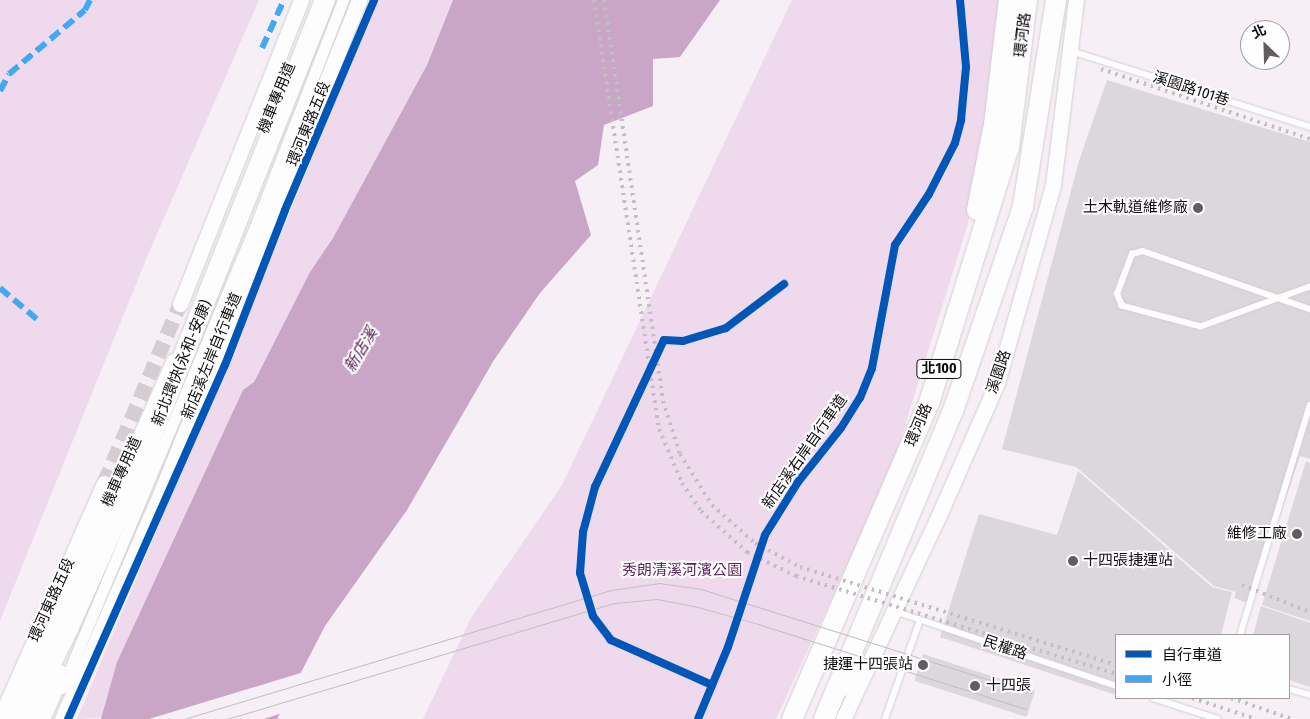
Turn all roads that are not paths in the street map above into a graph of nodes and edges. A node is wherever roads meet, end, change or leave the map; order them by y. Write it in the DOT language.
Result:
graph roads {
  1 [pos="302,0"];
  2 [pos="316,0"];
  3 [pos="325,0"];
  4 [pos="334,0"];
  5 [pos="344,0"];
  6 [pos="359,0"];
  7 [pos="1010,0"];
  8 [pos="1027,0"];
  9 [pos="1056,0"];
  10 [pos="1076,0"];
  11 [pos="1071,51"];
  12 [pos="1310,127"];
  13 [pos="1310,287"];
  14 [pos="180,304"];
  15 [pos="1310,309"];
  16 [pos="957,312"];
  17 [pos="1310,405"];
  18 [pos="104,483"];
  19 [pos="912,568"];
  20 [pos="894,611"];
  21 [pos="920,620"];
  22 [pos="1240,634"];
  23 [pos="1115,686"];
  24 [pos="1290,689"];
  25 [pos="1310,695"];
  26 [pos="1156,699"];
  27 [pos="0,718"];
  28 [pos="12,719"];
  29 [pos="23,719"];
  30 [pos="40,719"];
  31 [pos="49,719"];
  32 [pos="62,719"];
  33 [pos="792,719"];
  34 [pos="824,719"];
  35 [pos="831,719"];
  36 [pos="842,719"];
  37 [pos="884,719"];
  38 [pos="1218,719"];
  1 -- 14 [label="main road"];
  2 -- 28 [label="street, 機車專用道"];
  3 -- 29 [label="highway, 新北環快(永和-安康)"];
  4 -- 30 [label="highway, 新北環快(永和-安康)"];
  5 -- 31 [label="street, 機車專用道"];
  6 -- 32 [label="main road, 環河東路五段"];
  7 -- 16 [label="highway"];
  8 -- 16 [label="highway, 環河路 / 北100"];
  9 -- 34 [label="highway, 環河路 / 北100"];
  10 -- 11 [label="main road, 溪園路"];
  11 -- 12 [label="lane, 溪園路101巷"];
  11 -- 19 [label="main road, 溪園路"];
  13 -- 15 [label="lane"];
  16 -- 33 [label="highway, 環河路 / 北100"];
  17 -- 22 [label="lane"];
  18 -- 27 [label="main road, 環河東路五段"];
  19 -- 20 [label="main road, 溪園路"];
  19 -- 35 [label="lane"];
  20 -- 21 [label="lane, 民權路"];
  20 -- 36 [label="main road, 溪園路"];
  21 -- 23 [label="lane, 民權路"];
  21 -- 37 [label="lane"];
  24 -- 25 [label="lane"];
  26 -- 38 [label="lane"];
}
